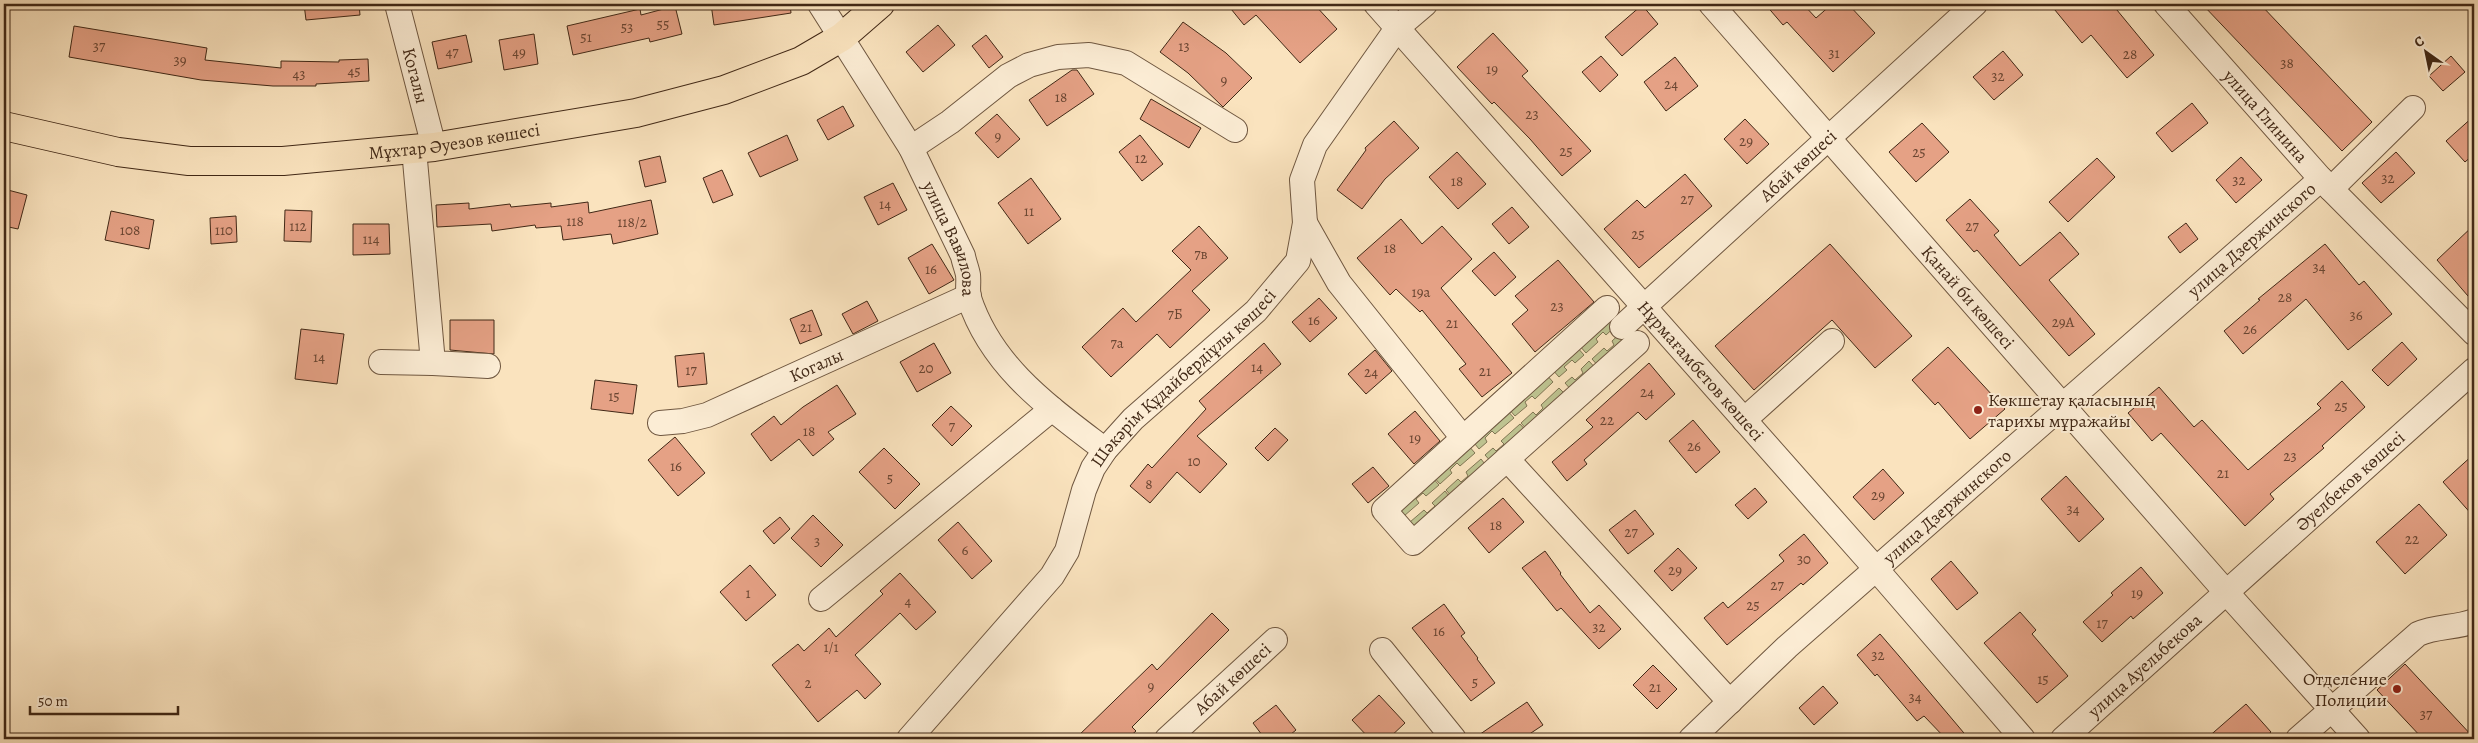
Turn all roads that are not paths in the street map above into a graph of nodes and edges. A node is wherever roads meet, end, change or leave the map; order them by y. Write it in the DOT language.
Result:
graph roads {
  1 [pos="397,4"];
  2 [pos="820,4"];
  3 [pos="880,4"];
  4 [pos="1376,4"];
  5 [pos="1425,4"];
  6 [pos="1711,4"];
  7 [pos="1975,4"];
  8 [pos="2166,4"];
  9 [pos="1398,27"];
  10 [pos="842,37"];
  11 [pos="2413,108"];
  12 [pos="4,126"];
  13 [pos="1234,130"];
  14 [pos="1828,138"];
  15 [pos="424,148"];
  16 [pos="911,148"];
  17 [pos="2326,184"];
  18 [pos="1305,223"];
  19 [pos="968,296"];
  20 [pos="1607,308"];
  21 [pos="1644,308"];
  22 [pos="2474,334"];
  23 [pos="1832,341"];
  24 [pos="381,362"];
  25 [pos="433,363"];
  26 [pos="488,366"];
  27 [pos="2474,370"];
  28 [pos="2064,406"];
  29 [pos="1052,409"];
  30 [pos="1744,420"];
  31 [pos="660,423"];
  32 [pos="1463,438"];
  33 [pos="1105,450"];
  34 [pos="1507,459"];
  35 [pos="1877,570"];
  36 [pos="2226,592"];
  37 [pos="821,598"];
  38 [pos="2474,621"];
  39 [pos="1275,640"];
  40 [pos="1382,650"];
  41 [pos="1730,702"];
  42 [pos="2331,710"];
  43 [pos="909,739"];
  44 [pos="1167,739"];
  45 [pos="1454,739"];
  46 [pos="1691,739"];
  47 [pos="2023,739"];
  48 [pos="2063,739"];
  49 [pos="2298,739"];
  50 [pos="2358,739"];
  1 -- 15 [label="street, Когалы"];
  2 -- 10 [label="street, улица Вавилова"];
  3 -- 10 [label="main road, Мұхтар Әуезов көшесі"];
  4 -- 9 [label="street, Нұрмағамбетов көшесі"];
  5 -- 9 [label="street, Шәкәрім Құдайбердіұлы көшесі"];
  6 -- 14 [label="street, Қанай би көшесі"];
  7 -- 14 [label="street, Абай көшесі"];
  8 -- 17 [label="street, улица Глинина"];
  9 -- 18 [label="street, Шәкәрім Құдайбердіұлы көшесі"];
  9 -- 21 [label="street, Нұрмағамбетов көшесі"];
  10 -- 15 [label="main road, Мұхтар Әуезов көшесі"];
  10 -- 16 [label="street, улица Вавилова"];
  11 -- 17 [label="street, улица Дзержинского"];
  12 -- 15 [label="main road, Мұхтар Әуезов көшесі"];
  13 -- 16 [label="street"];
  14 -- 21 [label="street, Абай көшесі"];
  14 -- 28 [label="street, Қанай би көшесі"];
  15 -- 25 [label="street, Когалы"];
  16 -- 19 [label="street, улица Вавилова"];
  17 -- 22 [label="street, улица Глинина"];
  17 -- 28 [label="street, улица Дзержинского"];
  18 -- 32 [label="street"];
  18 -- 33 [label="street, Шәкәрім Құдайбердіұлы көшесі"];
  19 -- 29 [label="street, улица Вавилова"];
  19 -- 31 [label="street, Когалы"];
  20 -- 32 [label="street"];
  21 -- 30 [label="street, Нұрмағамбетов көшесі"];
  21 -- 34 [label="street, Абай көшесі"];
  23 -- 30 [label="street"];
  24 -- 25 [label="street"];
  25 -- 26 [label="street"];
  27 -- 36 [label="street, Әуелбеков көшесі"];
  28 -- 35 [label="street, улица Дзержинского"];
  28 -- 36 [label="street, Қанай би көшесі"];
  29 -- 33 [label="street, улица Вавилова"];
  29 -- 37 [label="street"];
  30 -- 35 [label="street, Нұрмағамбетов көшесі"];
  32 -- 34 [label="street, Абай көшесі"];
  33 -- 43 [label="street, Шәкәрім Құдайбердіұлы көшесі"];
  34 -- 41 [label="street"];
  35 -- 41 [label="street, улица Дзержинского"];
  35 -- 47 [label="street, Нұрмағамбетов көшесі"];
  36 -- 42 [label="street, Қанай би көшесі"];
  36 -- 48 [label="street, улица Ауельбекова"];
  38 -- 42 [label="street"];
  39 -- 44 [label="street, Абай көшесі"];
  40 -- 45 [label="street"];
  41 -- 46 [label="street, улица Дзержинского"];
  42 -- 49 [label="street"];
  42 -- 50 [label="street, Қанай би көшесі"];
}
